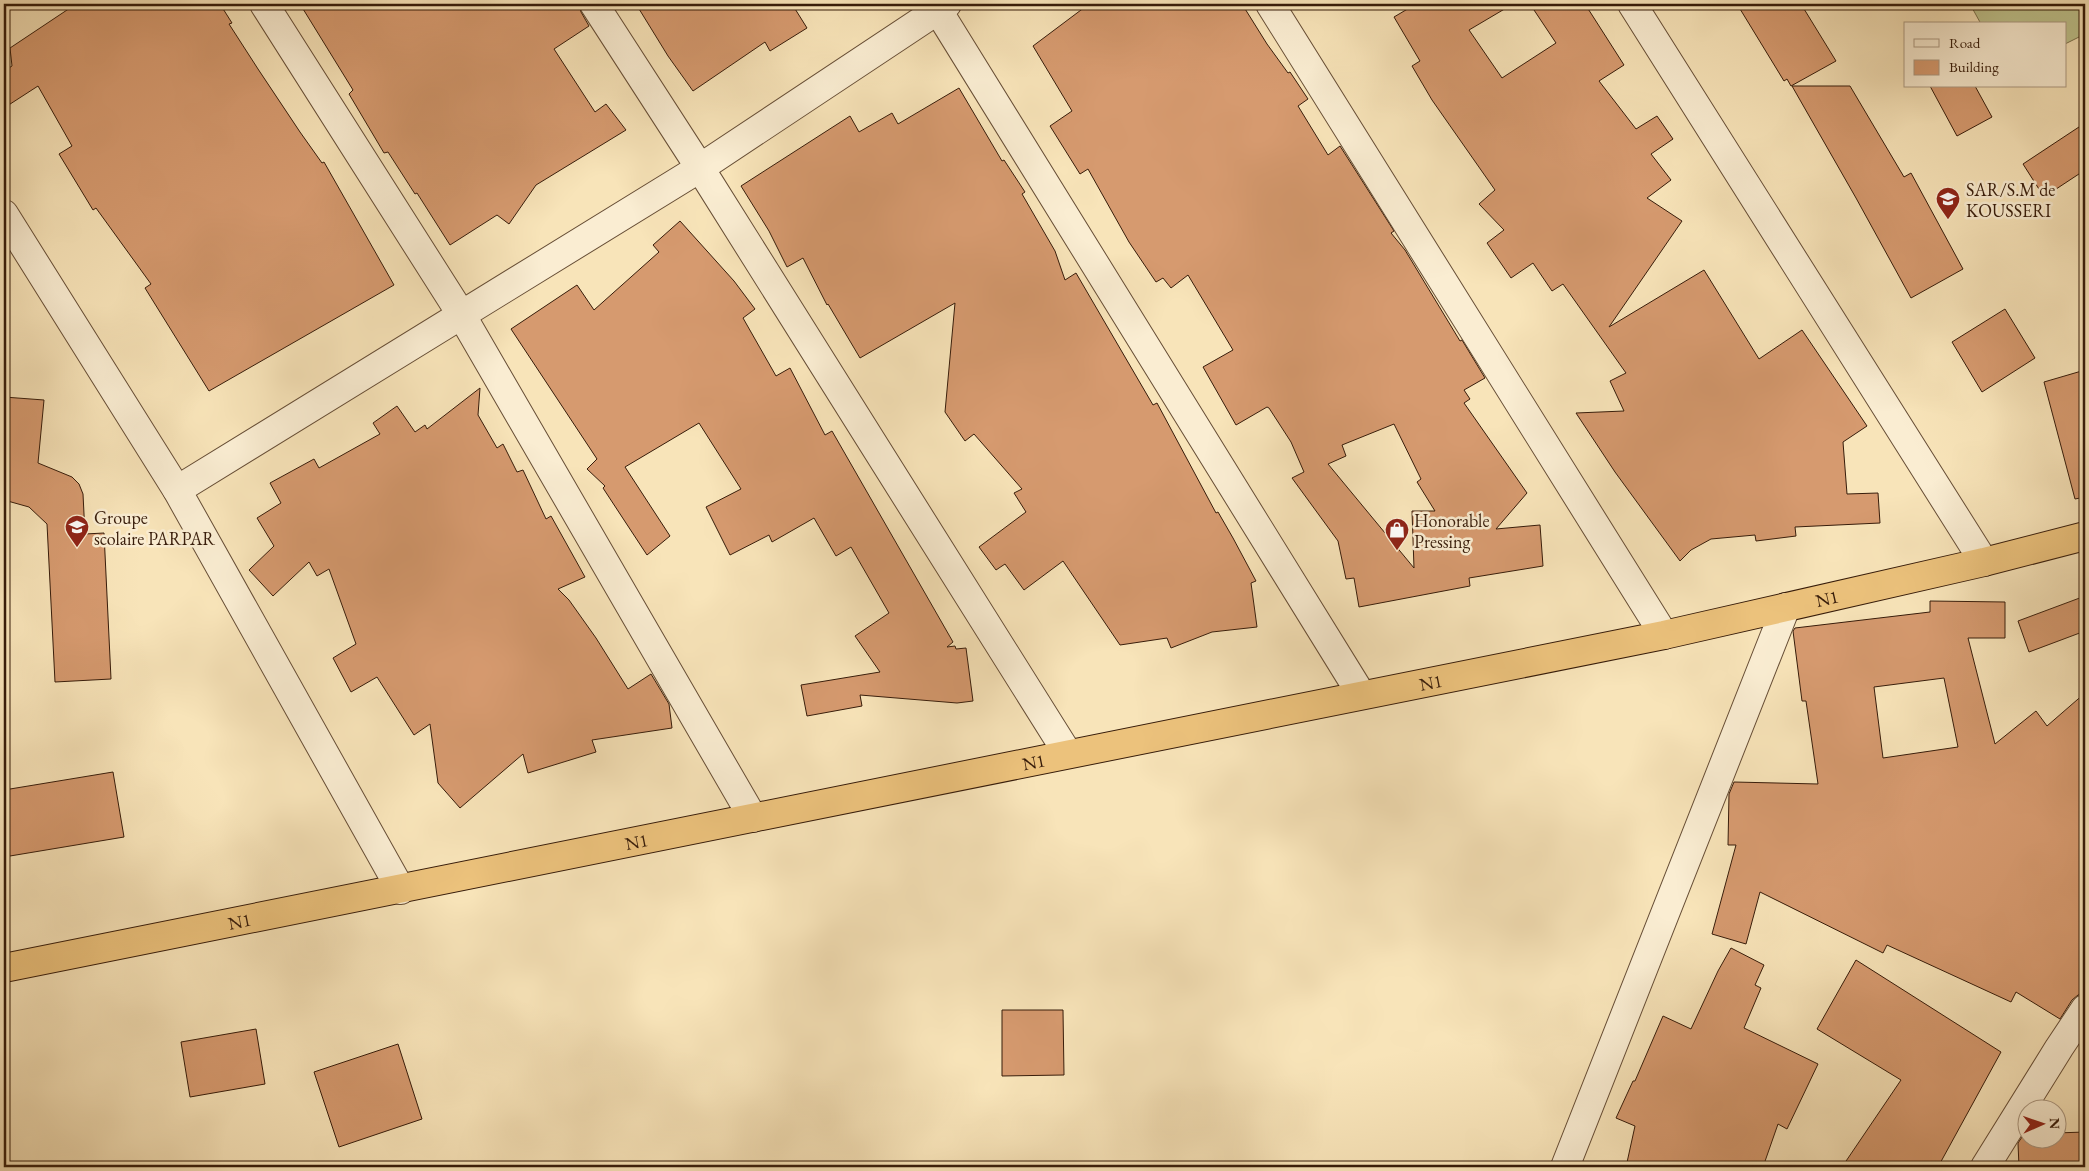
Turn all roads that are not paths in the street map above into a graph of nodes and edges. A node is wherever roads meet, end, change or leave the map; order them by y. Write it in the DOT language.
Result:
graph roads {
  1 [pos="264,4"];
  2 [pos="594,4"];
  3 [pos="1270,4"];
  4 [pos="1632,4"];
  5 [pos="940,6"];
  6 [pos="700,168"];
  7 [pos="4,214"];
  8 [pos="461,314"];
  9 [pos="177,490"];
  10 [pos="2073,539"];
  11 [pos="1984,562"];
  12 [pos="1786,607"];
  13 [pos="1664,635"];
  14 [pos="1362,694"];
  15 [pos="1068,754"];
  16 [pos="753,818"];
  17 [pos="401,890"];
  18 [pos="4,968"];
  19 [pos="2085,1009"];
  20 [pos="1565,1167"];
  21 [pos="1985,1167"];
  1 -- 8 [label="street"];
  2 -- 6 [label="street"];
  3 -- 13 [label="street"];
  4 -- 11 [label="street"];
  5 -- 6 [label="street"];
  5 -- 14 [label="street"];
  6 -- 8 [label="street"];
  6 -- 15 [label="street"];
  7 -- 9 [label="street"];
  8 -- 9 [label="street"];
  8 -- 16 [label="street"];
  9 -- 17 [label="street"];
  10 -- 11 [label="highway, N1"];
  11 -- 12 [label="highway, N1"];
  12 -- 13 [label="highway, N1"];
  12 -- 20 [label="street"];
  13 -- 14 [label="highway, N1"];
  14 -- 15 [label="highway, N1"];
  15 -- 16 [label="highway, N1"];
  16 -- 17 [label="highway, N1"];
  17 -- 18 [label="highway, N1"];
  19 -- 21 [label="street"];
}
